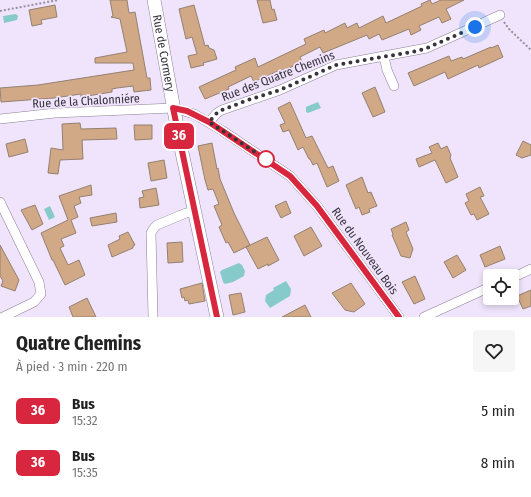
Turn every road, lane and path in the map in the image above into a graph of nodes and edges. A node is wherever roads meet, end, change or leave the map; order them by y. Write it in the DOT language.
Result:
graph roads {
  1 [pos="58,0"];
  2 [pos="154,0"];
  3 [pos="0,11"];
  4 [pos="500,15"];
  5 [pos="531,50"];
  6 [pos="384,57"];
  7 [pos="394,86"];
  8 [pos="173,108"];
  9 [pos="0,119"];
  10 [pos="209,122"];
  11 [pos="0,202"];
  12 [pos="195,212"];
  13 [pos="531,269"];
  14 [pos="519,275"];
  15 [pos="483,290"];
  16 [pos="3,317"];
  17 [pos="154,317"];
  18 [pos="217,317"];
  19 [pos="398,317"];
  20 [pos="424,317"];
  1 -- 3 [label="path"];
  2 -- 8 [label="main road, Rue de Cormery"];
  4 -- 5 [label="path"];
  4 -- 6 [label="street, Rue des Quatre Chemins"];
  6 -- 7 [label="street"];
  6 -- 10 [label="street, Rue des Quatre Chemins"];
  8 -- 9 [label="street, Rue de la Chalonniére"];
  8 -- 10 [label="street, Rue du Nouveau Bois"];
  8 -- 12 [label="main road, Rue de Cormery"];
  10 -- 19 [label="street, Rue du Nouveau Bois"];
  11 -- 16 [label="street"];
  12 -- 17 [label="street"];
  12 -- 18 [label="main road, Rue de Cormery"];
  13 -- 14 [label="street"];
  15 -- 20 [label="street"];
}
